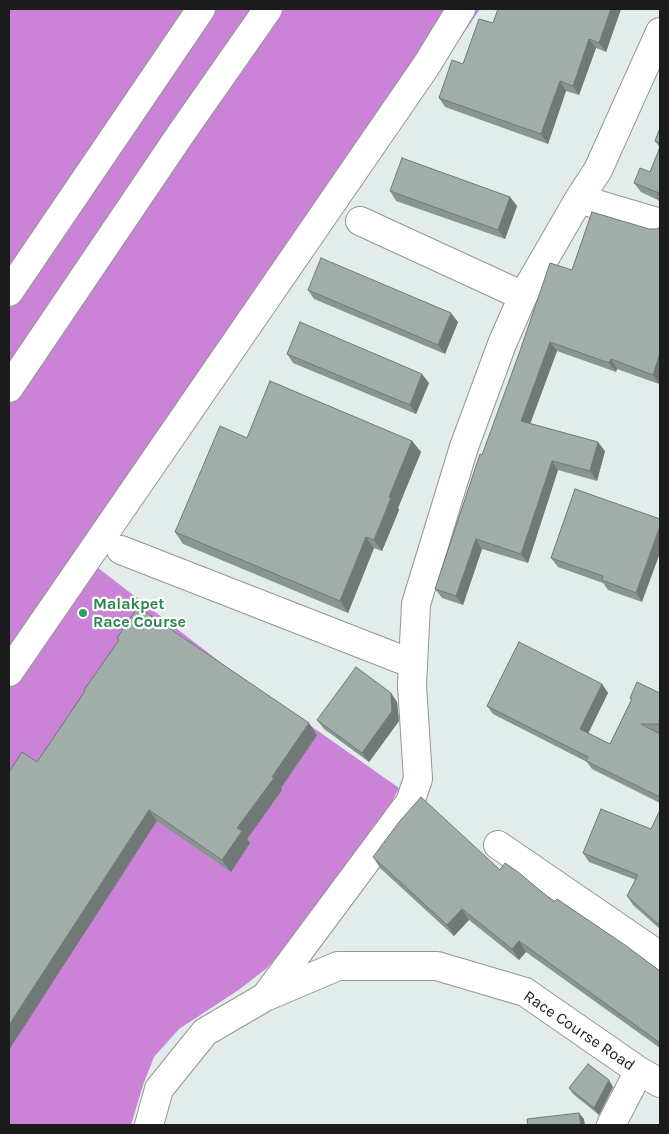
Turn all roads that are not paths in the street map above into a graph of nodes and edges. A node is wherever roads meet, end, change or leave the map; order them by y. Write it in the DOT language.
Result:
graph roads {
  1 [pos="201,9"];
  2 [pos="268,9"];
  3 [pos="462,9"];
  4 [pos="660,32"];
  5 [pos="578,199"];
  6 [pos="360,222"];
  7 [pos="660,223"];
  8 [pos="9,292"];
  9 [pos="523,296"];
  10 [pos="9,388"];
  11 [pos="121,550"];
  12 [pos="413,664"];
  13 [pos="9,672"];
  14 [pos="498,845"];
  15 [pos="660,956"];
  16 [pos="265,997"];
  17 [pos="649,1077"];
  18 [pos="149,1125"];
  19 [pos="610,1125"];
  1 -- 8 [label="street"];
  2 -- 10 [label="street"];
  3 -- 13 [label="street"];
  4 -- 5 [label="street"];
  5 -- 7 [label="street"];
  5 -- 9 [label="street"];
  6 -- 9 [label="street"];
  9 -- 12 [label="street"];
  11 -- 12 [label="street"];
  12 -- 16 [label="street"];
  14 -- 15 [label="street"];
  16 -- 17 [label="street, Race Course Road"];
  16 -- 18 [label="street, Race Course Road"];
  17 -- 19 [label="street"];
}
